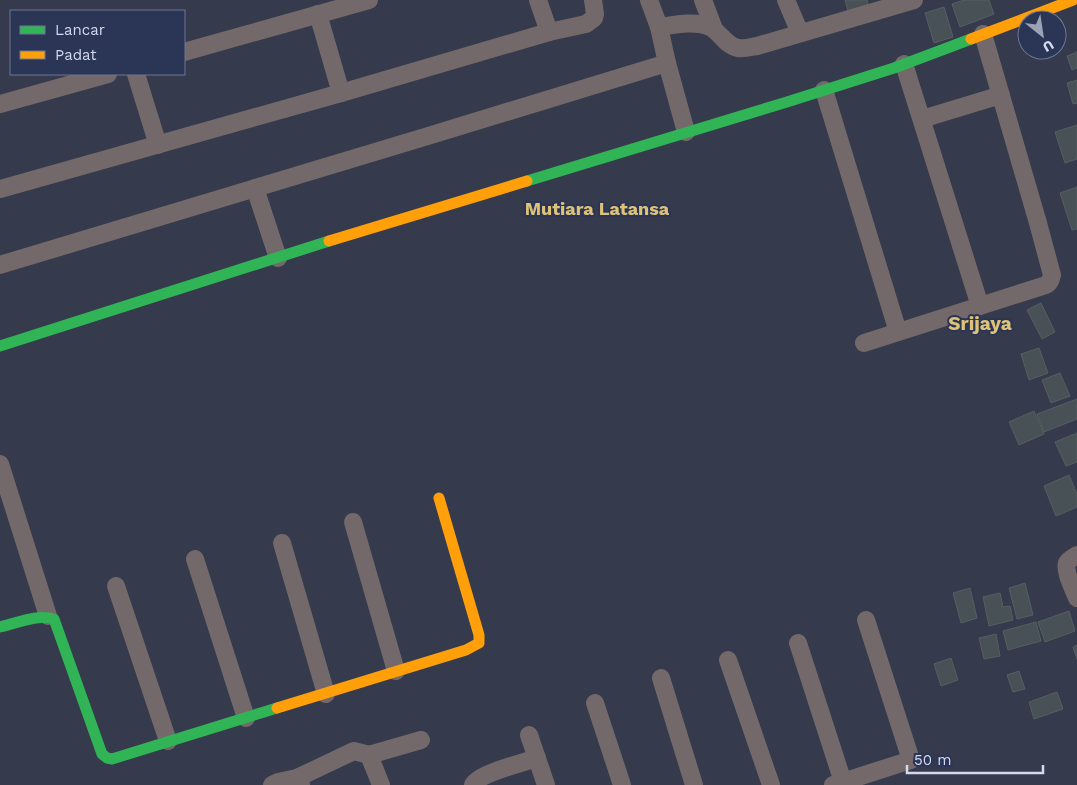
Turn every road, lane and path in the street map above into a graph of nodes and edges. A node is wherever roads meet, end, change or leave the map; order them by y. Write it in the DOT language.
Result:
graph roads {
  1 [pos="369,0"];
  2 [pos="538,0"];
  3 [pos="593,0"];
  4 [pos="648,0"];
  5 [pos="703,0"];
  6 [pos="786,0"];
  7 [pos="914,0"];
  8 [pos="1073,0"];
  9 [pos="318,14"];
  10 [pos="658,27"];
  11 [pos="714,30"];
  12 [pos="549,32"];
  13 [pos="800,33"];
  14 [pos="983,34"];
  15 [pos="185,52"];
  16 [pos="667,63"];
  17 [pos="904,64"];
  18 [pos="104,75"];
  19 [pos="136,75"];
  20 [pos="824,90"];
  21 [pos="341,93"];
  22 [pos="1001,95"];
  23 [pos="0,104"];
  24 [pos="922,119"];
  25 [pos="686,132"];
  26 [pos="158,145"];
  27 [pos="255,188"];
  28 [pos="0,189"];
  29 [pos="278,258"];
  30 [pos="0,265"];
  31 [pos="980,306"];
  32 [pos="898,332"];
  33 [pos="864,343"];
  34 [pos="0,346"];
  35 [pos="0,464"];
  36 [pos="439,498"];
  37 [pos="353,522"];
  38 [pos="282,543"];
  39 [pos="1077,555"];
  40 [pos="195,559"];
  41 [pos="116,586"];
  42 [pos="1077,598"];
  43 [pos="48,616"];
  44 [pos="866,620"];
  45 [pos="0,627"];
  46 [pos="798,643"];
  47 [pos="728,660"];
  48 [pos="396,671"];
  49 [pos="661,678"];
  50 [pos="326,694"];
  51 [pos="596,703"];
  52 [pos="246,718"];
  53 [pos="529,735"];
  54 [pos="421,740"];
  55 [pos="168,742"];
  56 [pos="369,755"];
  57 [pos="537,758"];
  58 [pos="299,782"];
  59 [pos="838,783"];
  60 [pos="272,785"];
  61 [pos="381,785"];
  62 [pos="473,785"];
  63 [pos="546,785"];
  64 [pos="622,785"];
  65 [pos="694,785"];
  66 [pos="771,785"];
  1 -- 9 [label="street"];
  2 -- 12 [label="street"];
  3 -- 12 [label="street"];
  4 -- 10 [label="street"];
  5 -- 11 [label="street"];
  6 -- 13 [label="street"];
  7 -- 13 [label="street"];
  8 -- 14 [label="street"];
  9 -- 15 [label="street"];
  9 -- 21 [label="street"];
  10 -- 11 [label="street"];
  10 -- 16 [label="street"];
  11 -- 13 [label="street"];
  12 -- 21 [label="street"];
  14 -- 17 [label="street"];
  14 -- 22 [label="street"];
  16 -- 25 [label="street"];
  16 -- 27 [label="street"];
  17 -- 20 [label="street"];
  17 -- 24 [label="street"];
  18 -- 23 [label="street"];
  19 -- 26 [label="street"];
  20 -- 25 [label="street"];
  20 -- 32 [label="street"];
  21 -- 26 [label="street"];
  22 -- 24 [label="street"];
  22 -- 31 [label="street"];
  24 -- 31 [label="street"];
  25 -- 29 [label="street"];
  26 -- 28 [label="street"];
  27 -- 29 [label="street"];
  27 -- 30 [label="street"];
  29 -- 34 [label="street"];
  31 -- 32 [label="street"];
  32 -- 33 [label="street"];
  35 -- 43 [label="street"];
  36 -- 48 [label="street"];
  37 -- 48 [label="street"];
  38 -- 50 [label="street"];
  39 -- 42 [label="street"];
  40 -- 52 [label="street"];
  41 -- 55 [label="street"];
  43 -- 45 [label="street"];
  43 -- 55 [label="street"];
  44 -- 59 [label="street"];
  46 -- 59 [label="street"];
  47 -- 66 [label="street"];
  48 -- 50 [label="street"];
  49 -- 65 [label="street"];
  50 -- 52 [label="street"];
  51 -- 64 [label="street"];
  52 -- 55 [label="street"];
  53 -- 57 [label="street"];
  54 -- 56 [label="street"];
  56 -- 58 [label="street"];
  56 -- 61 [label="street"];
  57 -- 62 [label="street"];
  57 -- 63 [label="street"];
  58 -- 60 [label="street"];
}
